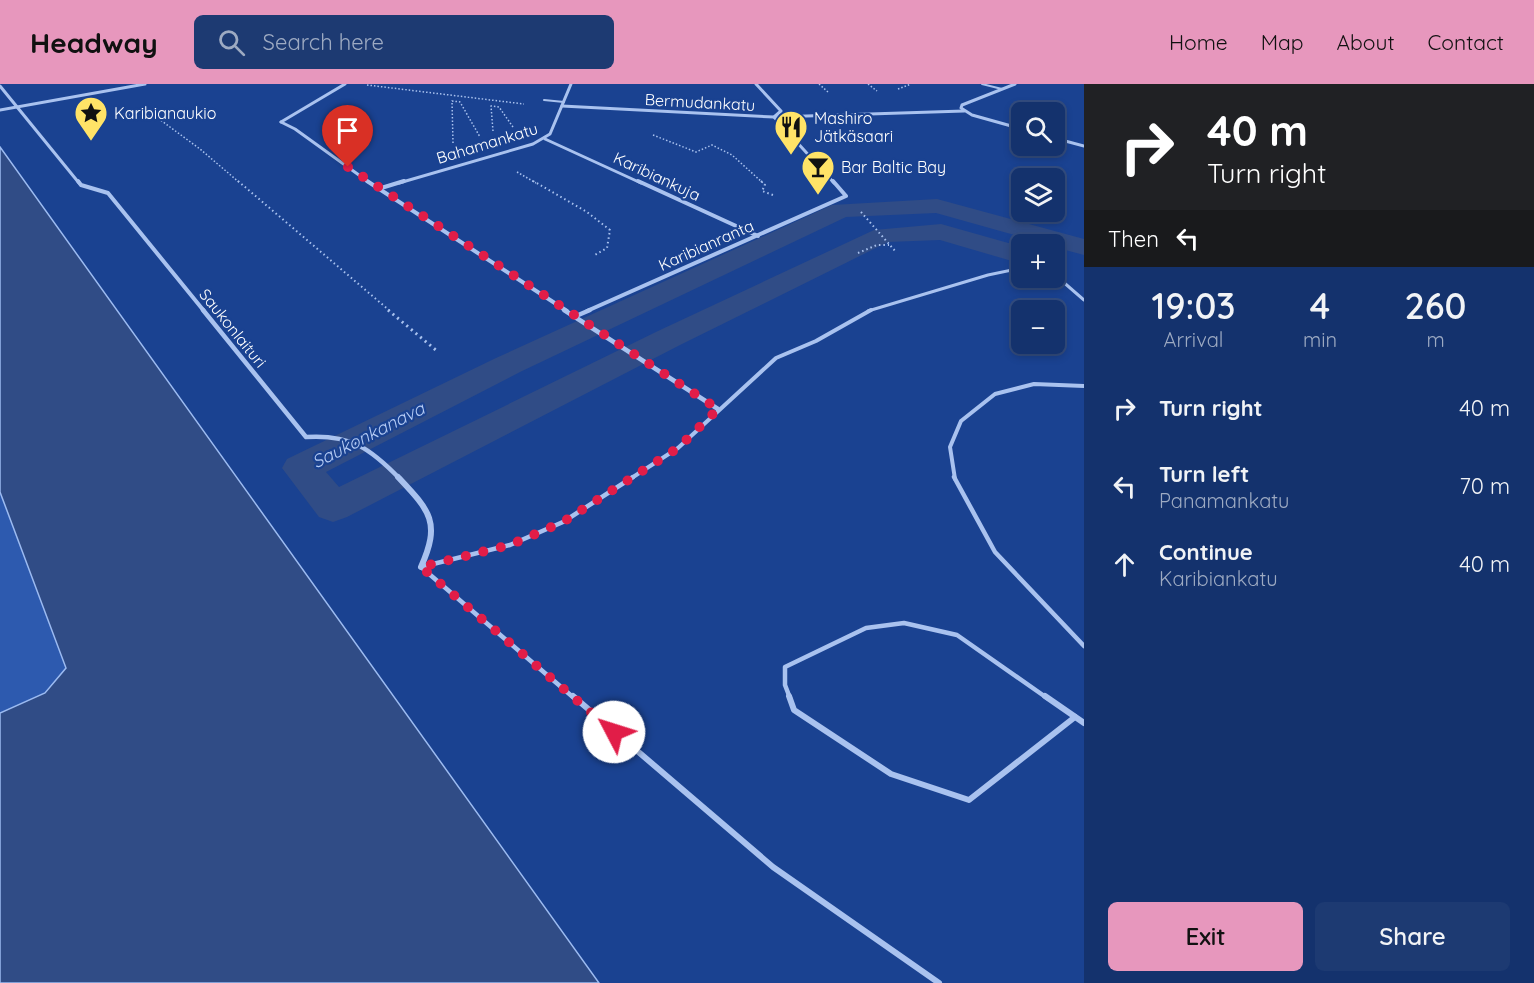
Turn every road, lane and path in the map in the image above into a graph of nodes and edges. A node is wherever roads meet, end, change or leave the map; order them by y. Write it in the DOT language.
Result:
graph roads {
  1 [pos="145,84"];
  2 [pos="345,84"];
  3 [pos="404,84"];
  4 [pos="571,84"];
  5 [pos="756,84"];
  6 [pos="982,84"];
  7 [pos="1015,84"];
  8 [pos="365,85"];
  9 [pos="0,86"];
  10 [pos="120,89"];
  11 [pos="395,89"];
  12 [pos="1002,89"];
  13 [pos="544,100"];
  14 [pos="564,102"];
  15 [pos="562,107"];
  16 [pos="17,108"];
  17 [pos="0,110"];
  18 [pos="964,111"];
  19 [pos="507,115"];
  20 [pos="774,117"];
  21 [pos="1011,126"];
  22 [pos="652,130"];
  23 [pos="493,134"];
  24 [pos="545,139"];
  25 [pos="453,140"];
  26 [pos="1065,141"];
  27 [pos="483,143"];
  28 [pos="1084,146"];
  29 [pos="487,156"];
  30 [pos="378,189"];
  31 [pos="772,195"];
  32 [pos="857,208"];
  33 [pos="758,236"];
  34 [pos="890,245"];
  35 [pos="896,252"];
  36 [pos="858,253"];
  37 [pos="593,256"];
  38 [pos="1011,270"];
  39 [pos="1065,285"];
  40 [pos="1084,300"];
  41 [pos="579,318"];
  42 [pos="437,351"];
  43 [pos="1084,386"];
  44 [pos="718,409"];
  45 [pos="421,567"];
  46 [pos="1084,646"];
  47 [pos="1075,717"];
  48 [pos="1084,723"];
  49 [pos="939,983"];
  1 -- 10 [label="street"];
  2 -- 30 [label="street"];
  3 -- 11 [label="path"];
  4 -- 14 [label="street, Bahamankatu"];
  5 -- 20 [label="street"];
  6 -- 12 [label="lane"];
  7 -- 12 [label="street"];
  8 -- 11 [label="path"];
  9 -- 16 [label="street, Saukonlaituri"];
  10 -- 16 [label="street"];
  10 -- 42 [label="path"];
  11 -- 15 [label="path"];
  12 -- 18 [label="street"];
  13 -- 14 [label="lane"];
  14 -- 15 [label="street, Bahamankatu"];
  15 -- 20 [label="street, Bermudankatu"];
  15 -- 24 [label="street, Bahamankatu"];
  16 -- 17 [label="street"];
  16 -- 45 [label="street, Saukonlaituri"];
  18 -- 20 [label="street, Bermudankatu"];
  18 -- 21 [label="street, Bermudankatu"];
  19 -- 23 [label="path"];
  20 -- 33 [label="street, Karibianranta"];
  22 -- 31 [label="path"];
  24 -- 29 [label="street, Bahamankatu"];
  24 -- 33 [label="street, Karibiankuja"];
  25 -- 27 [label="path"];
  26 -- 28 [label="street"];
  29 -- 30 [label="street, Bahamankatu"];
  29 -- 37 [label="path"];
  30 -- 41 [label="street"];
  32 -- 34 [label="path"];
  33 -- 41 [label="street, Karibianranta"];
  34 -- 35 [label="path"];
  34 -- 36 [label="path"];
  38 -- 44 [label="lane"];
  39 -- 40 [label="lane"];
  41 -- 44 [label="street"];
  43 -- 46 [label="lane"];
  44 -- 45 [label="lane"];
  45 -- 49 [label="lane"];
  47 -- 47 [label="lane"];
  47 -- 48 [label="lane"];
}
